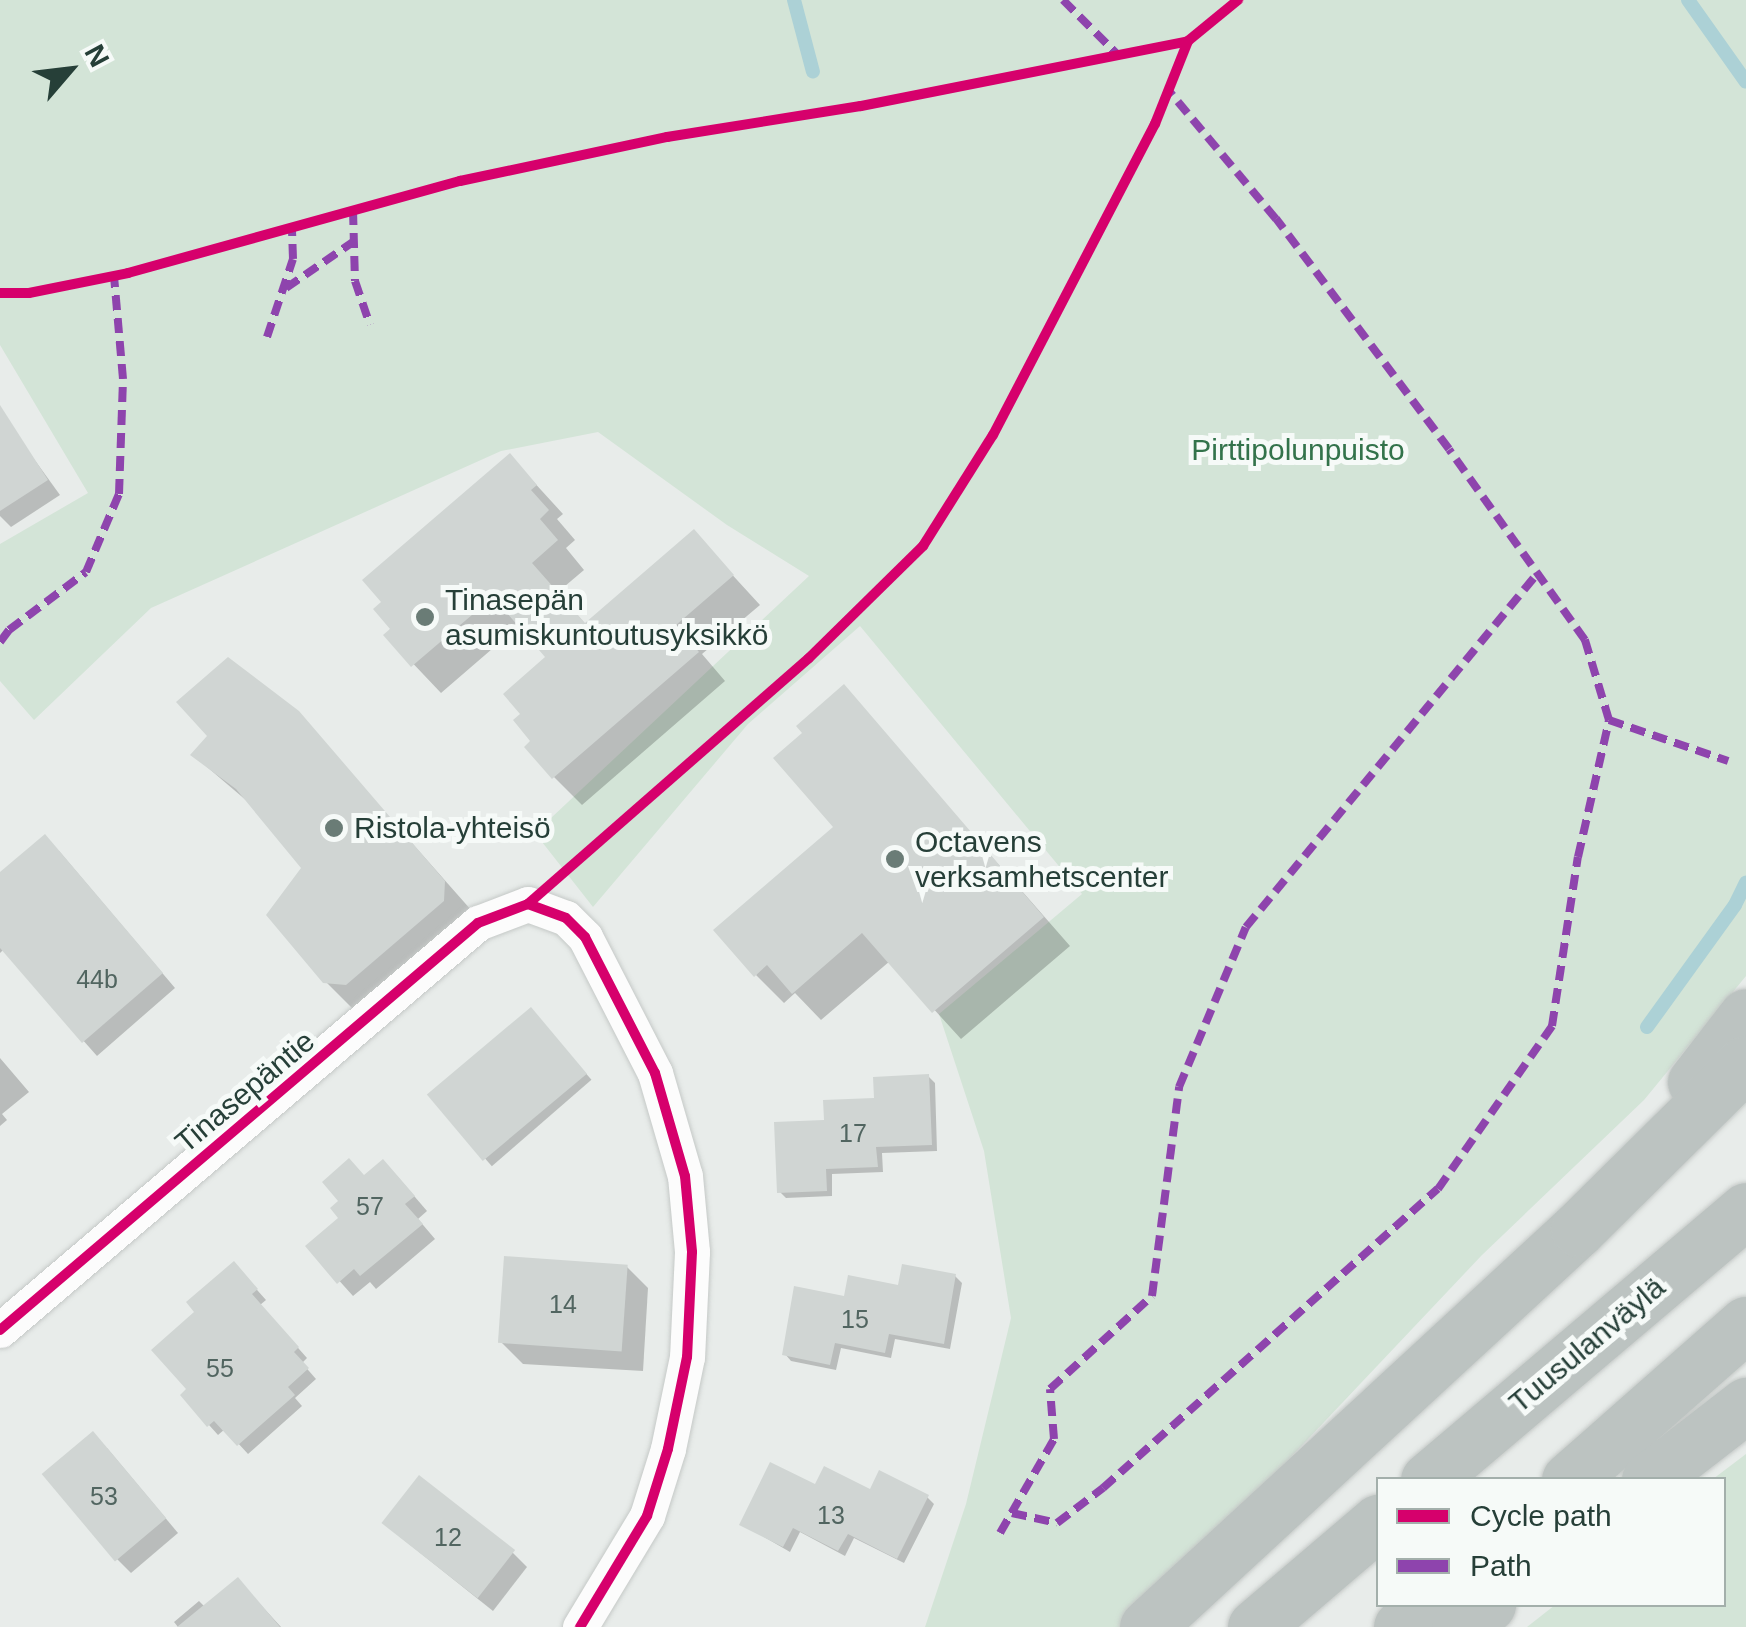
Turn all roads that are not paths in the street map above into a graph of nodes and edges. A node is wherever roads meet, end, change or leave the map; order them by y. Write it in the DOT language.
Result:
graph roads {
  1 [pos="1746,1016"];
  2 [pos="1746,1062"];
  3 [pos="1746,1210"];
  4 [pos="1578,1229"];
  5 [pos="1746,1324"];
  6 [pos="0,1330"];
  7 [pos="1746,1405"];
  8 [pos="1432,1477"];
  9 [pos="1573,1477"];
  10 [pos="1652,1477"];
  11 [pos="1376,1524"];
  12 [pos="1424,1607"];
  13 [pos="1484,1607"];
  14 [pos="580,1627"];
  15 [pos="1146,1627"];
  16 [pos="1255,1627"];
  17 [pos="1402,1627"];
  18 [pos="1459,1627"];
  1 -- 4 [label="highway"];
  2 -- 4 [label="highway"];
  3 -- 8 [label="highway, Tuusulanväylä"];
  4 -- 15 [label="highway"];
  5 -- 9 [label="highway"];
  6 -- 14 [label="street, Tinasepäntie"];
  7 -- 10 [label="highway"];
  11 -- 16 [label="highway"];
  12 -- 17 [label="highway"];
  13 -- 18 [label="highway"];
}
